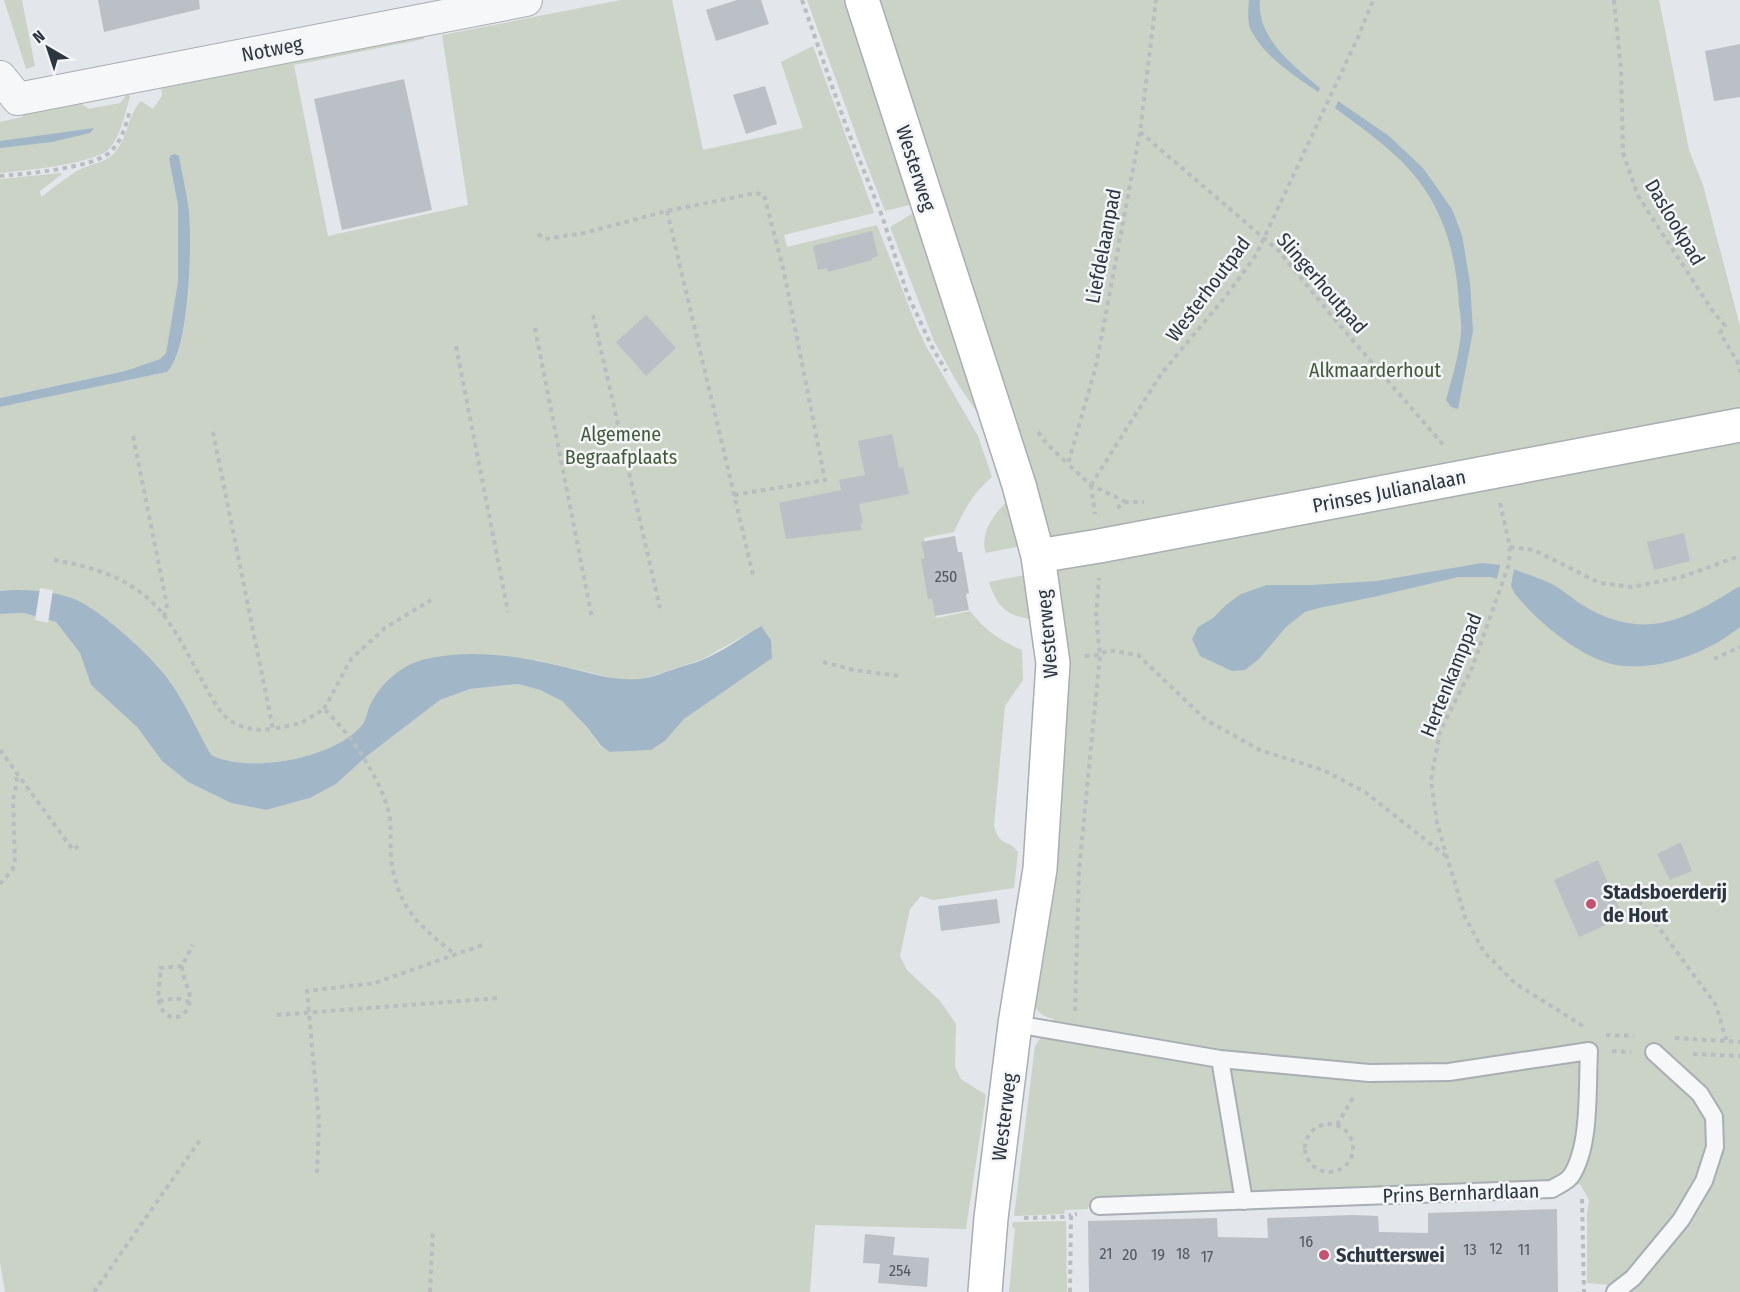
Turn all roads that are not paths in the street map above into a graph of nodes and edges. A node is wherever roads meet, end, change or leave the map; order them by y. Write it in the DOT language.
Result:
graph roads {
  1 [pos="526,0"];
  2 [pos="862,0"];
  3 [pos="9,88"];
  4 [pos="1740,425"];
  5 [pos="1038,556"];
  6 [pos="1015,1024"];
  7 [pos="1654,1052"];
  8 [pos="1220,1059"];
  9 [pos="1244,1202"];
  10 [pos="1099,1206"];
  11 [pos="985,1292"];
  12 [pos="1615,1292"];
  1 -- 3 [label="street, Notweg"];
  2 -- 5 [label="street, Westerweg"];
  4 -- 5 [label="street, Prinses Julianalaan"];
  5 -- 6 [label="street, Westerweg"];
  6 -- 8 [label="lane"];
  6 -- 11 [label="street, Westerweg"];
  7 -- 12 [label="lane"];
  8 -- 9 [label="lane"];
  8 -- 9 [label="lane, Prins Bernhardlaan"];
  9 -- 10 [label="lane, Prins Bernhardlaan"];
}
